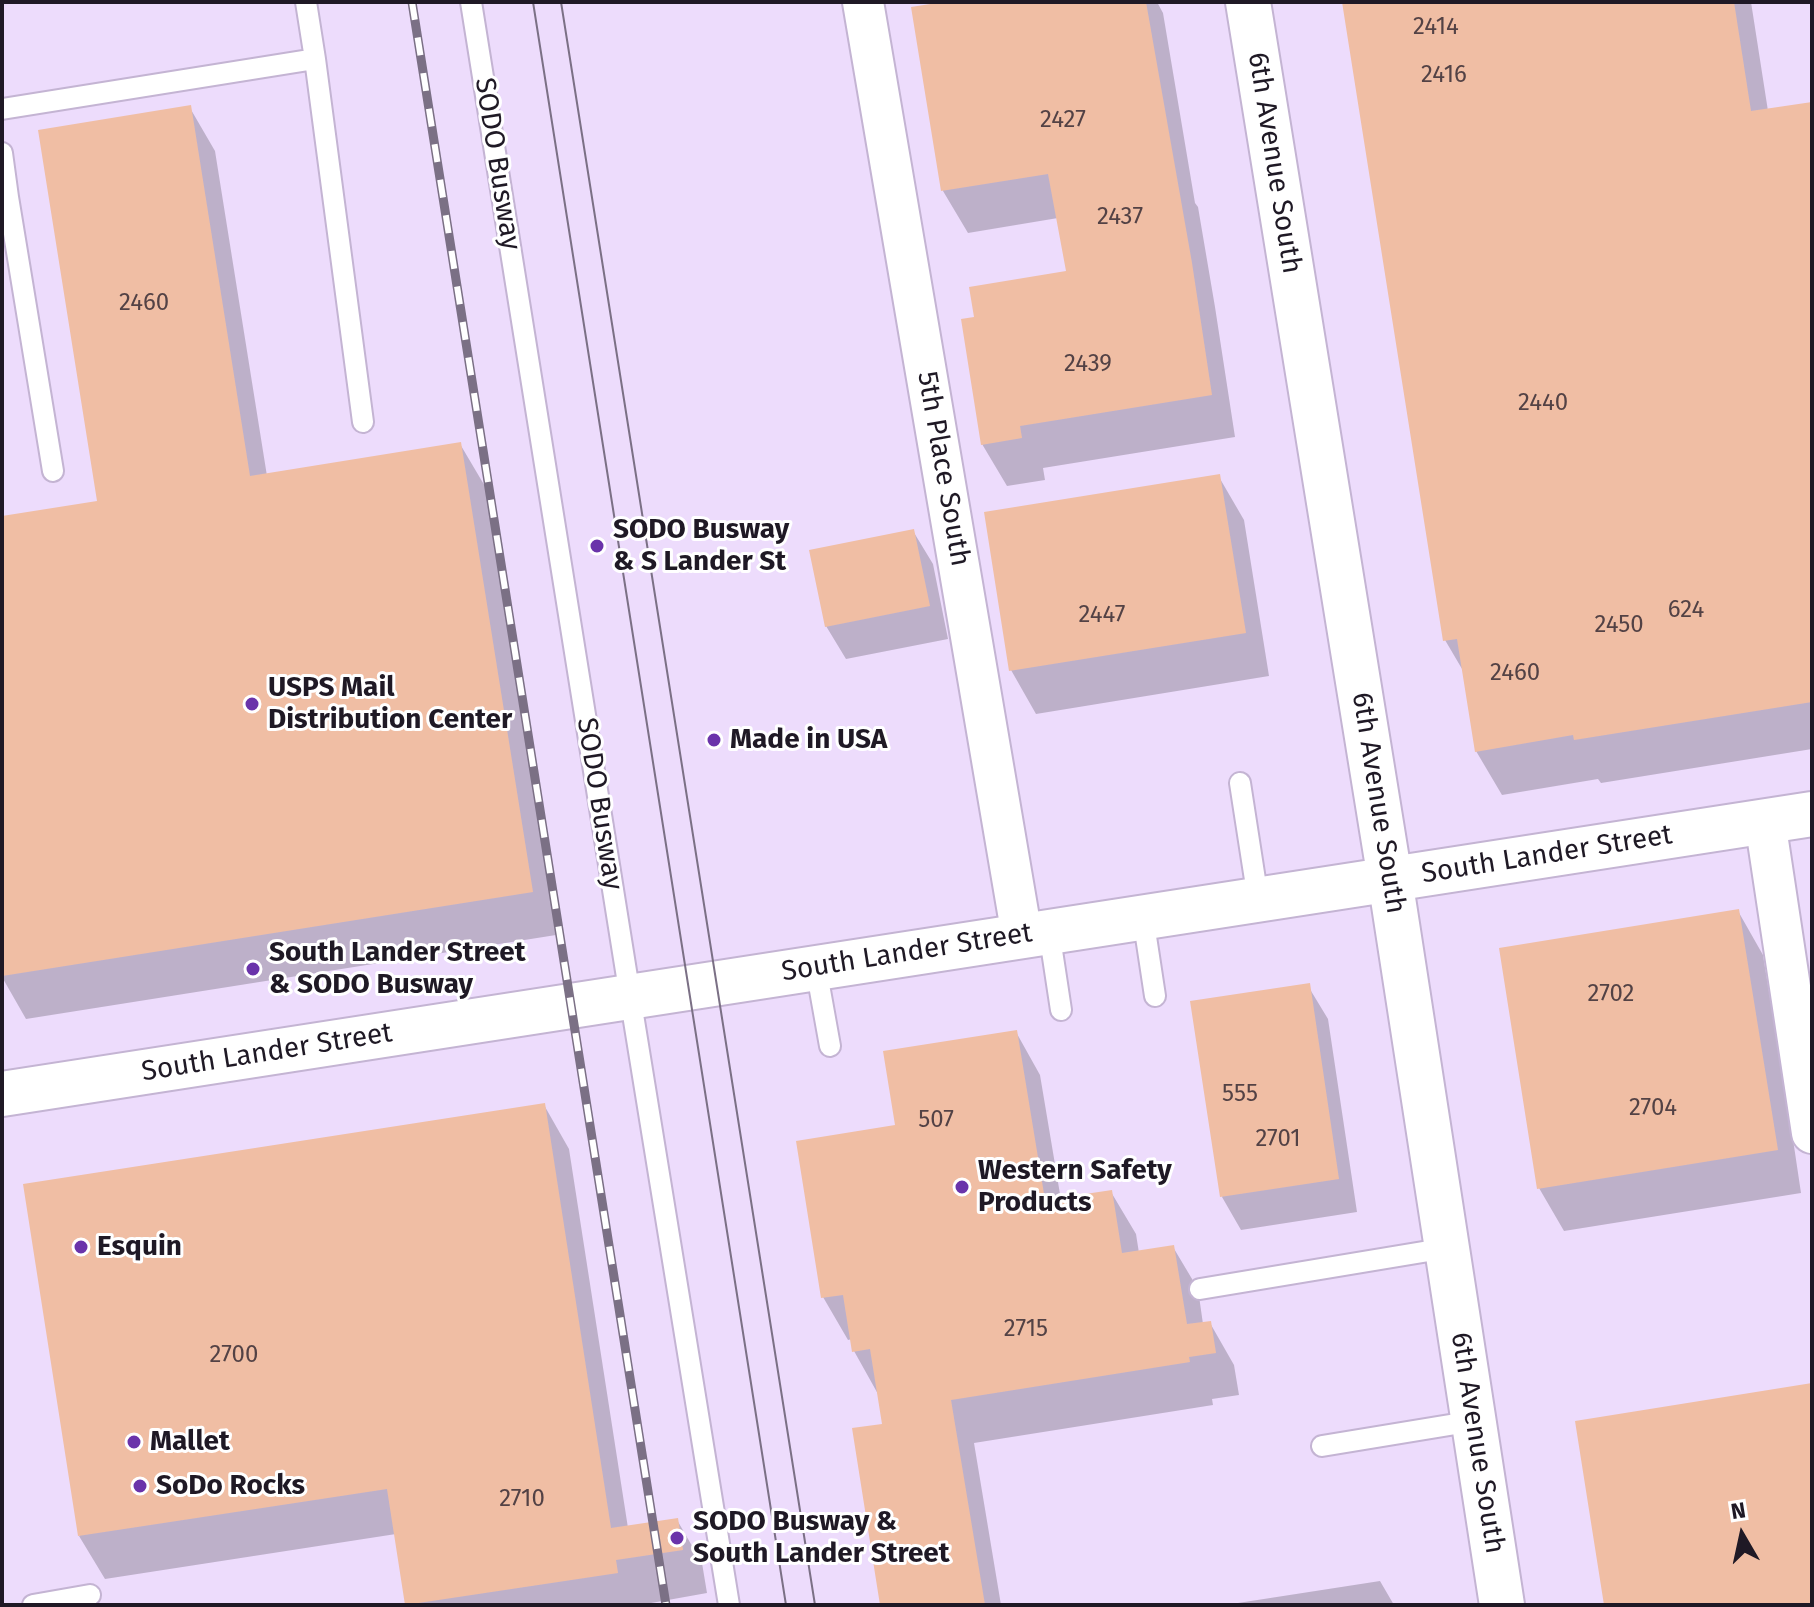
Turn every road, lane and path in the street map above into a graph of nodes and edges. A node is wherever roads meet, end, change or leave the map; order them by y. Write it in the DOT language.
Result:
graph roads {
  1 [pos="306,2"];
  2 [pos="471,2"];
  3 [pos="863,2"];
  4 [pos="1248,2"];
  5 [pos="315,59"];
  6 [pos="2,109"];
  7 [pos="2,153"];
  8 [pos="5,197"];
  9 [pos="363,422"];
  10 [pos="53,471"];
  11 [pos="1240,783"];
  12 [pos="1812,814"];
  13 [pos="1765,821"];
  14 [pos="1390,879"];
  15 [pos="1258,899"];
  16 [pos="1143,917"];
  17 [pos="1036,934"];
  18 [pos="816,968"];
  19 [pos="630,996"];
  20 [pos="1155,996"];
  21 [pos="1061,1010"];
  22 [pos="830,1046"];
  23 [pos="2,1094"];
  24 [pos="1812,1133"];
  25 [pos="1447,1248"];
  26 [pos="1200,1289"];
  27 [pos="1474,1421"];
  28 [pos="1322,1446"];
  29 [pos="90,1595"];
  30 [pos="33,1605"];
  31 [pos="729,1605"];
  32 [pos="1502,1605"];
  1 -- 5 [label="lane"];
  2 -- 19 [label="lane, SODO Busway"];
  3 -- 17 [label="street, 5th Place South"];
  4 -- 14 [label="main road, 6th Avenue South"];
  5 -- 6 [label="lane"];
  5 -- 9 [label="lane"];
  7 -- 8 [label="lane"];
  8 -- 10 [label="lane"];
  11 -- 15 [label="lane"];
  12 -- 13 [label="main road, South Lander Street"];
  13 -- 14 [label="main road, South Lander Street"];
  13 -- 24 [label="street"];
  14 -- 15 [label="main road, South Lander Street"];
  14 -- 25 [label="main road, 6th Avenue South"];
  15 -- 16 [label="main road, South Lander Street"];
  16 -- 17 [label="main road, South Lander Street"];
  16 -- 20 [label="lane"];
  17 -- 18 [label="main road, South Lander Street"];
  17 -- 21 [label="lane"];
  18 -- 19 [label="main road, South Lander Street"];
  18 -- 22 [label="lane"];
  19 -- 23 [label="main road, South Lander Street"];
  19 -- 31 [label="lane, SODO Busway"];
  25 -- 26 [label="lane"];
  25 -- 27 [label="main road, 6th Avenue South"];
  27 -- 28 [label="lane"];
  27 -- 32 [label="main road, 6th Avenue South"];
  29 -- 30 [label="lane"];
}
